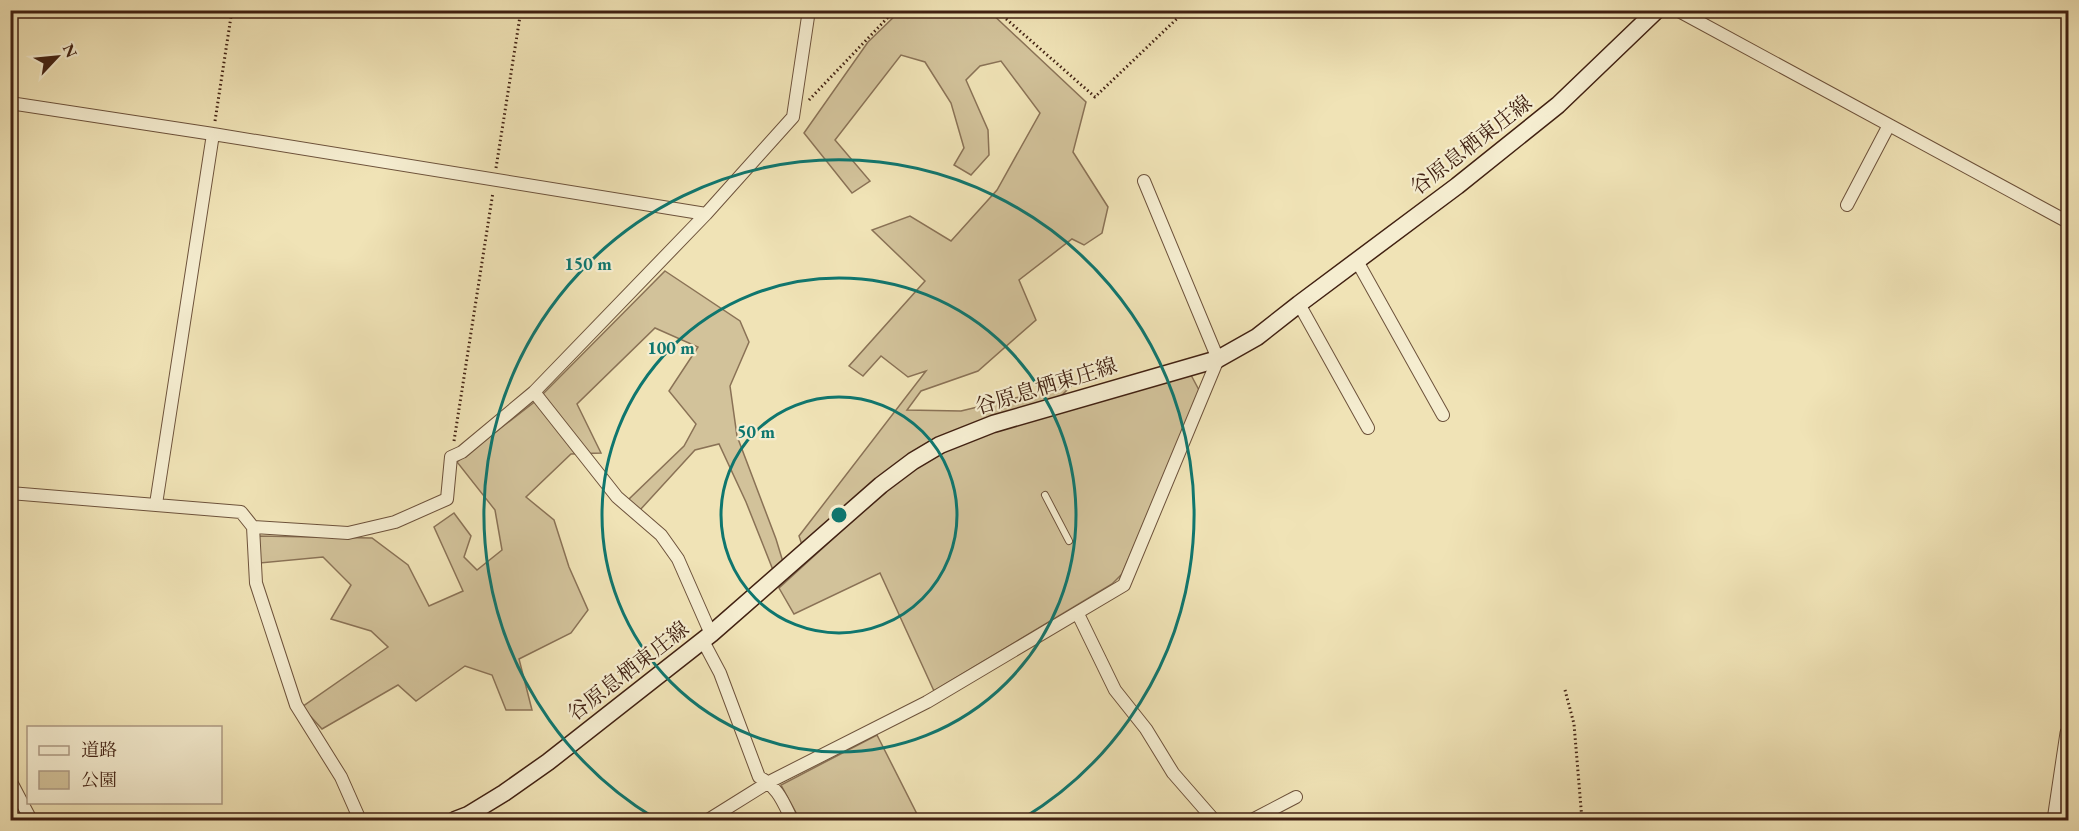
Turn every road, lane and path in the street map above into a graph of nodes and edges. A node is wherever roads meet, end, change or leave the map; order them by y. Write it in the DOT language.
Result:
graph roads {
  1 [pos="232,10"];
  2 [pos="521,10"];
  3 [pos="809,10"];
  4 [pos="895,10"];
  5 [pos="996,10"];
  6 [pos="1186,10"];
  7 [pos="1657,10"];
  8 [pos="1677,10"];
  9 [pos="10,103"];
  10 [pos="793,117"];
  11 [pos="1889,125"];
  12 [pos="213,134"];
  13 [pos="494,180"];
  14 [pos="1144,181"];
  15 [pos="1847,206"];
  16 [pos="706,214"];
  17 [pos="2068,222"];
  18 [pos="1357,261"];
  19 [pos="1299,303"];
  20 [pos="1218,359"];
  21 [pos="534,392"];
  22 [pos="1443,415"];
  23 [pos="1368,428"];
  24 [pos="451,457"];
  25 [pos="10,493"];
  26 [pos="1045,495"];
  27 [pos="156,504"];
  28 [pos="253,527"];
  29 [pos="1070,541"];
  30 [pos="1078,614"];
  31 [pos="707,638"];
  32 [pos="1565,690"];
  33 [pos="2068,733"];
  34 [pos="10,780"];
  35 [pos="769,782"];
  36 [pos="1296,797"];
  37 [pos="31,820"];
  38 [pos="360,820"];
  39 [pos="454,820"];
  40 [pos="708,820"];
  41 [pos="792,820"];
  42 [pos="1214,820"];
  43 [pos="1252,820"];
  44 [pos="1582,820"];
  45 [pos="2055,820"];
  1 -- 12 [label="path"];
  2 -- 13 [label="path"];
  3 -- 10 [label="street"];
  4 -- 10 [label="path"];
  5 -- 6 [label="path"];
  7 -- 18 [label="main road, 谷原息栖東庄線"];
  8 -- 11 [label="street"];
  9 -- 12 [label="street"];
  10 -- 16 [label="street"];
  11 -- 15 [label="street"];
  11 -- 17 [label="street"];
  12 -- 13 [label="street"];
  12 -- 27 [label="street"];
  13 -- 16 [label="street"];
  13 -- 24 [label="path"];
  14 -- 20 [label="street"];
  16 -- 21 [label="street"];
  18 -- 19 [label="main road, 谷原息栖東庄線"];
  18 -- 22 [label="street"];
  19 -- 20 [label="main road, 谷原息栖東庄線"];
  19 -- 23 [label="street"];
  20 -- 30 [label="street"];
  20 -- 31 [label="main road, 谷原息栖東庄線"];
  21 -- 24 [label="street"];
  21 -- 31 [label="street"];
  24 -- 28 [label="street"];
  25 -- 27 [label="street"];
  26 -- 29 [label="lane"];
  27 -- 28 [label="street"];
  28 -- 38 [label="street"];
  30 -- 35 [label="street"];
  30 -- 42 [label="street"];
  31 -- 35 [label="street"];
  31 -- 39 [label="main road, 谷原息栖東庄線"];
  32 -- 44 [label="path"];
  33 -- 45 [label="street"];
  34 -- 37 [label="street"];
  35 -- 40 [label="street"];
  35 -- 41 [label="street"];
  36 -- 43 [label="street"];
}
